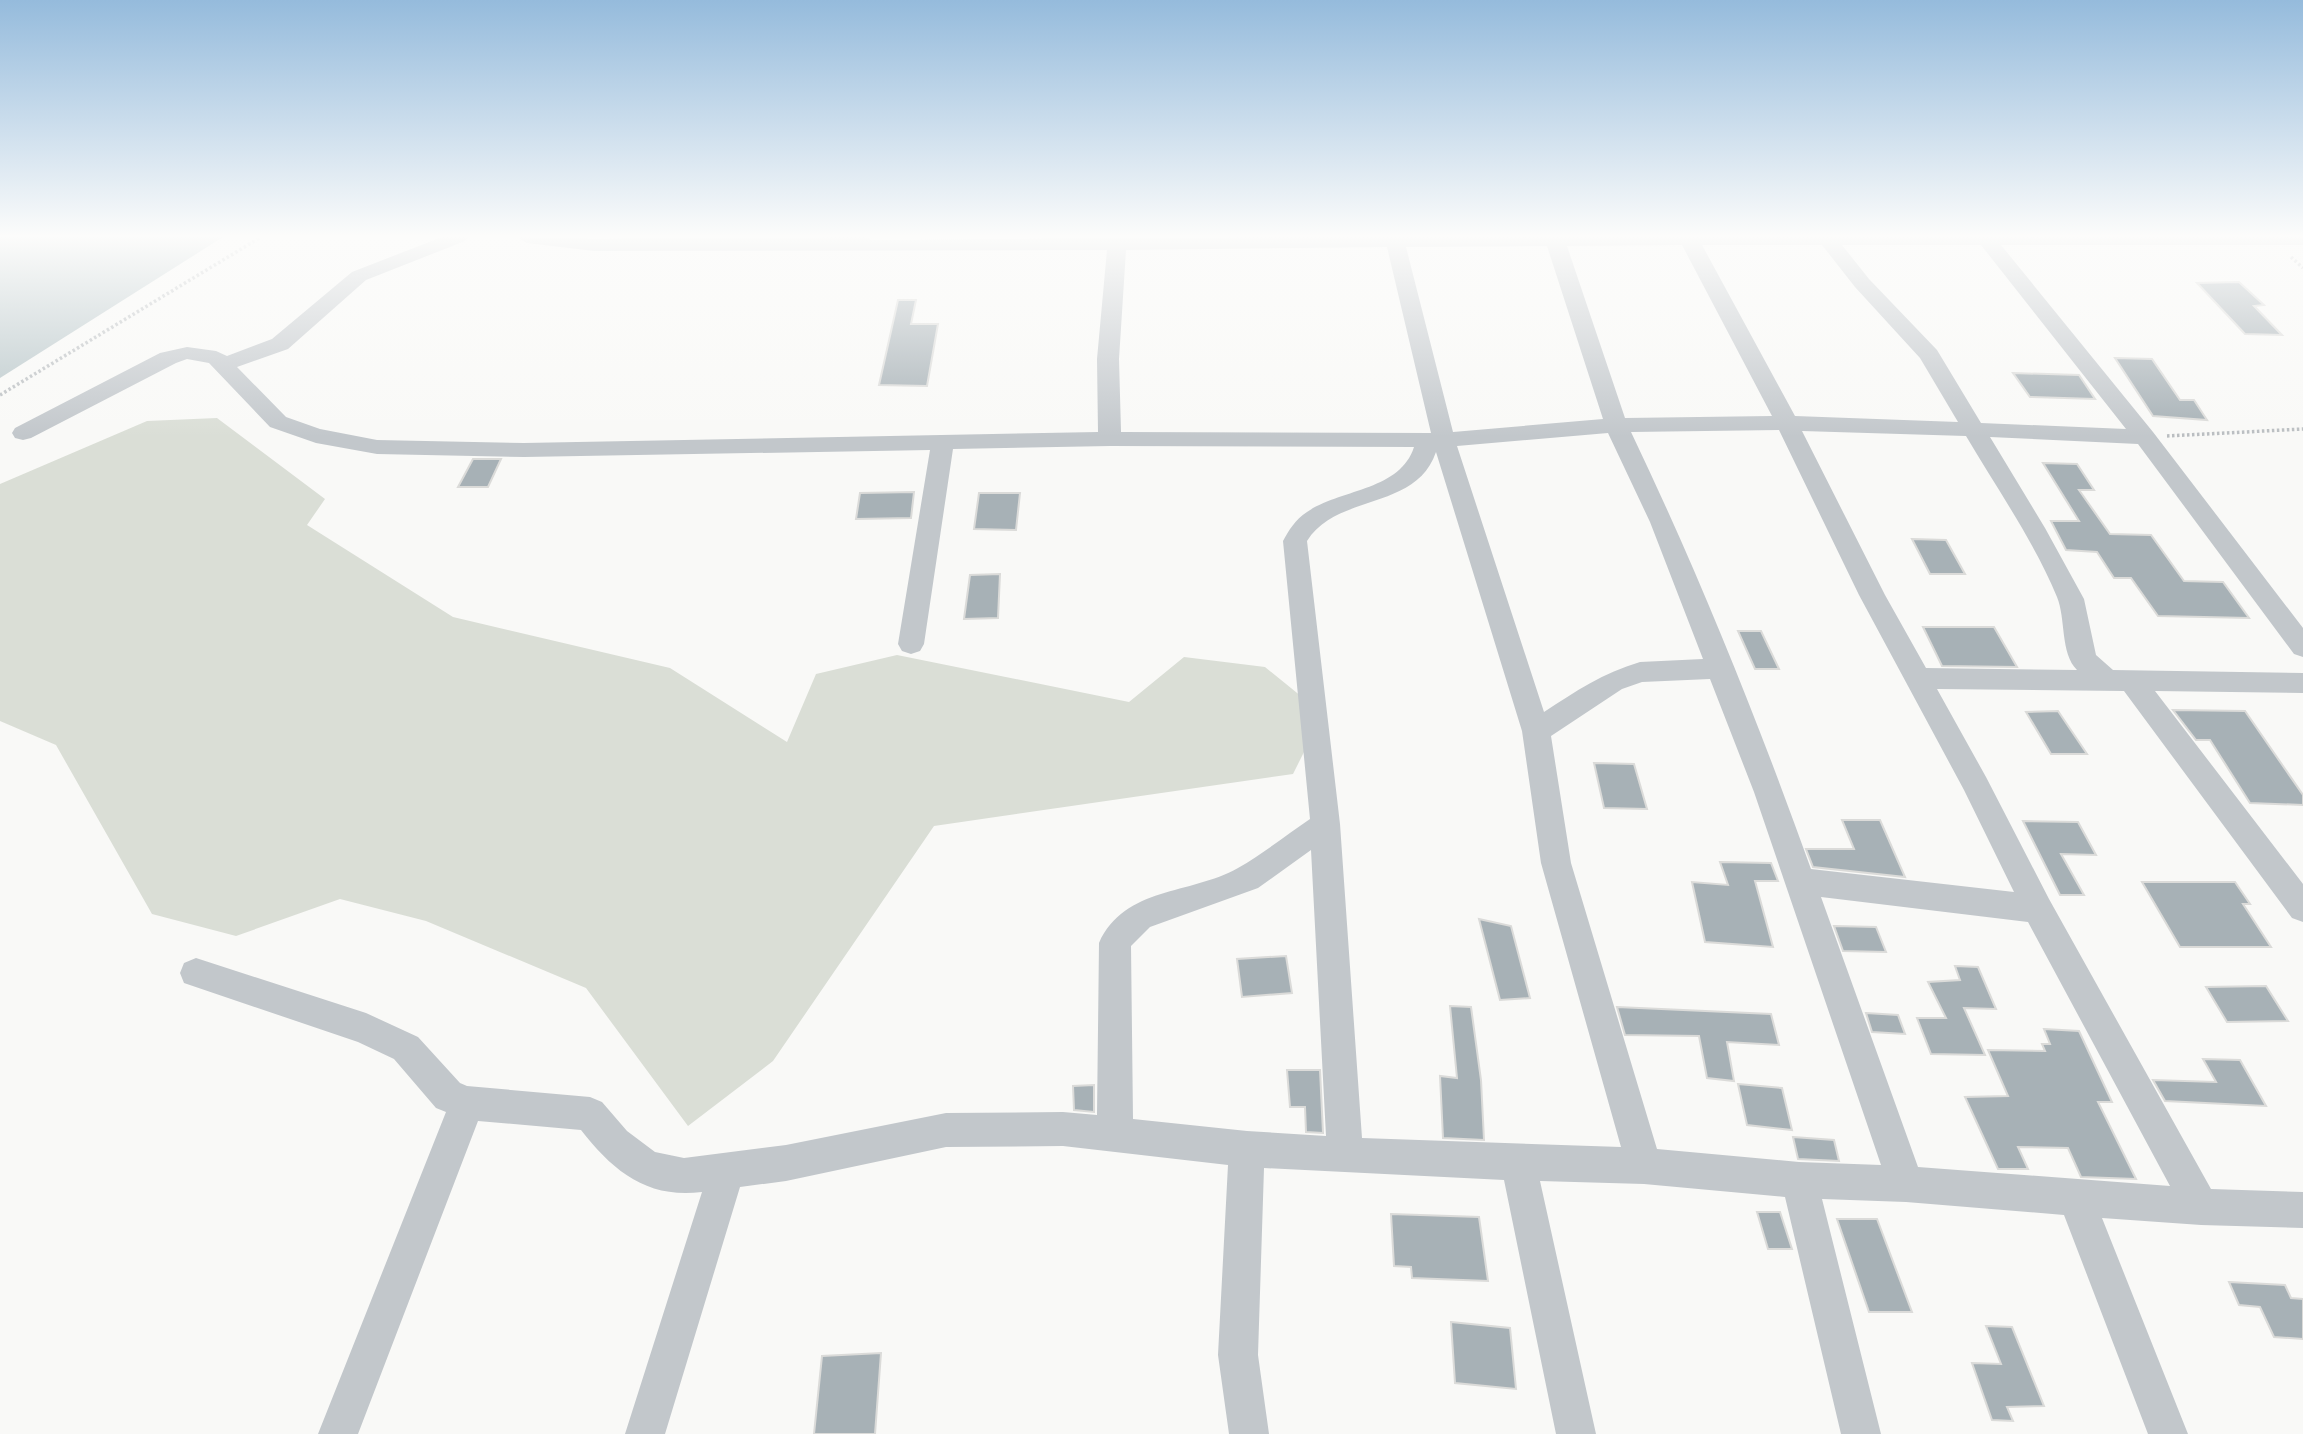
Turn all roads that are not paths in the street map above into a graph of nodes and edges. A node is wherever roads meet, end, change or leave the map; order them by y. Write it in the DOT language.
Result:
graph roads {
  1 [pos="327,304"];
  2 [pos="1112,304"];
  3 [pos="1408,304"];
  4 [pos="1575,304"];
  5 [pos="1724,304"];
  6 [pos="1881,304"];
  7 [pos="2039,304"];
  8 [pos="225,364"];
  9 [pos="1787,423"];
  10 [pos="1616,425"];
  11 [pos="1974,430"];
  12 [pos="23,433"];
  13 [pos="2145,437"];
  14 [pos="1110,439"];
  15 [pos="1436,440"];
  16 [pos="942,444"];
  17 [pos="911,644"];
  18 [pos="2303,647"];
  19 [pos="1718,668"];
  20 [pos="1916,678"];
  21 [pos="2120,682"];
  22 [pos="2303,683"];
  23 [pos="1536,731"];
  24 [pos="1325,824"];
  25 [pos="1801,881"];
  26 [pos="2303,908"];
  27 [pos="2038,909"];
  28 [pos="196,973"];
  29 [pos="467,1103"];
  30 [pos="1115,1135"];
  31 [pos="1247,1149"];
  32 [pos="1345,1156"];
  33 [pos="1518,1161"];
  34 [pos="1644,1166"];
  35 [pos="726,1172"];
  36 [pos="1799,1180"];
  37 [pos="1906,1184"];
  38 [pos="2076,1198"];
  39 [pos="2201,1207"];
  40 [pos="2303,1210"];
  41 [pos="338,1434"];
  42 [pos="645,1434"];
  43 [pos="1249,1434"];
  44 [pos="1576,1434"];
  45 [pos="1861,1434"];
  46 [pos="2168,1434"];
  1 -- 8 [label="street"];
  2 -- 14 [label="street"];
  3 -- 15 [label="street"];
  4 -- 10 [label="street"];
  5 -- 9 [label="street"];
  6 -- 11 [label="street"];
  7 -- 13 [label="street"];
  8 -- 12 [label="street"];
  8 -- 16 [label="street"];
  9 -- 10 [label="street"];
  9 -- 11 [label="street"];
  9 -- 20 [label="street"];
  10 -- 15 [label="street"];
  10 -- 19 [label="street"];
  11 -- 13 [label="street"];
  11 -- 21 [label="street"];
  13 -- 18 [label="street"];
  14 -- 15 [label="street"];
  14 -- 16 [label="street"];
  15 -- 23 [label="street"];
  15 -- 24 [label="street"];
  16 -- 17 [label="street"];
  19 -- 23 [label="street"];
  19 -- 25 [label="street"];
  20 -- 21 [label="street"];
  20 -- 27 [label="street"];
  21 -- 22 [label="street"];
  21 -- 26 [label="street"];
  23 -- 34 [label="street"];
  24 -- 30 [label="street"];
  24 -- 32 [label="street"];
  25 -- 27 [label="street"];
  25 -- 37 [label="street"];
  27 -- 39 [label="street"];
  28 -- 29 [label="street"];
  29 -- 35 [label="street"];
  29 -- 41 [label="street"];
  30 -- 31 [label="street"];
  30 -- 35 [label="street"];
  31 -- 32 [label="street"];
  31 -- 43 [label="street"];
  32 -- 33 [label="street"];
  33 -- 34 [label="street"];
  33 -- 44 [label="street"];
  34 -- 36 [label="street"];
  35 -- 42 [label="street"];
  36 -- 37 [label="street"];
  36 -- 45 [label="street"];
  37 -- 38 [label="street"];
  38 -- 39 [label="street"];
  38 -- 46 [label="street"];
  39 -- 40 [label="street"];
}
